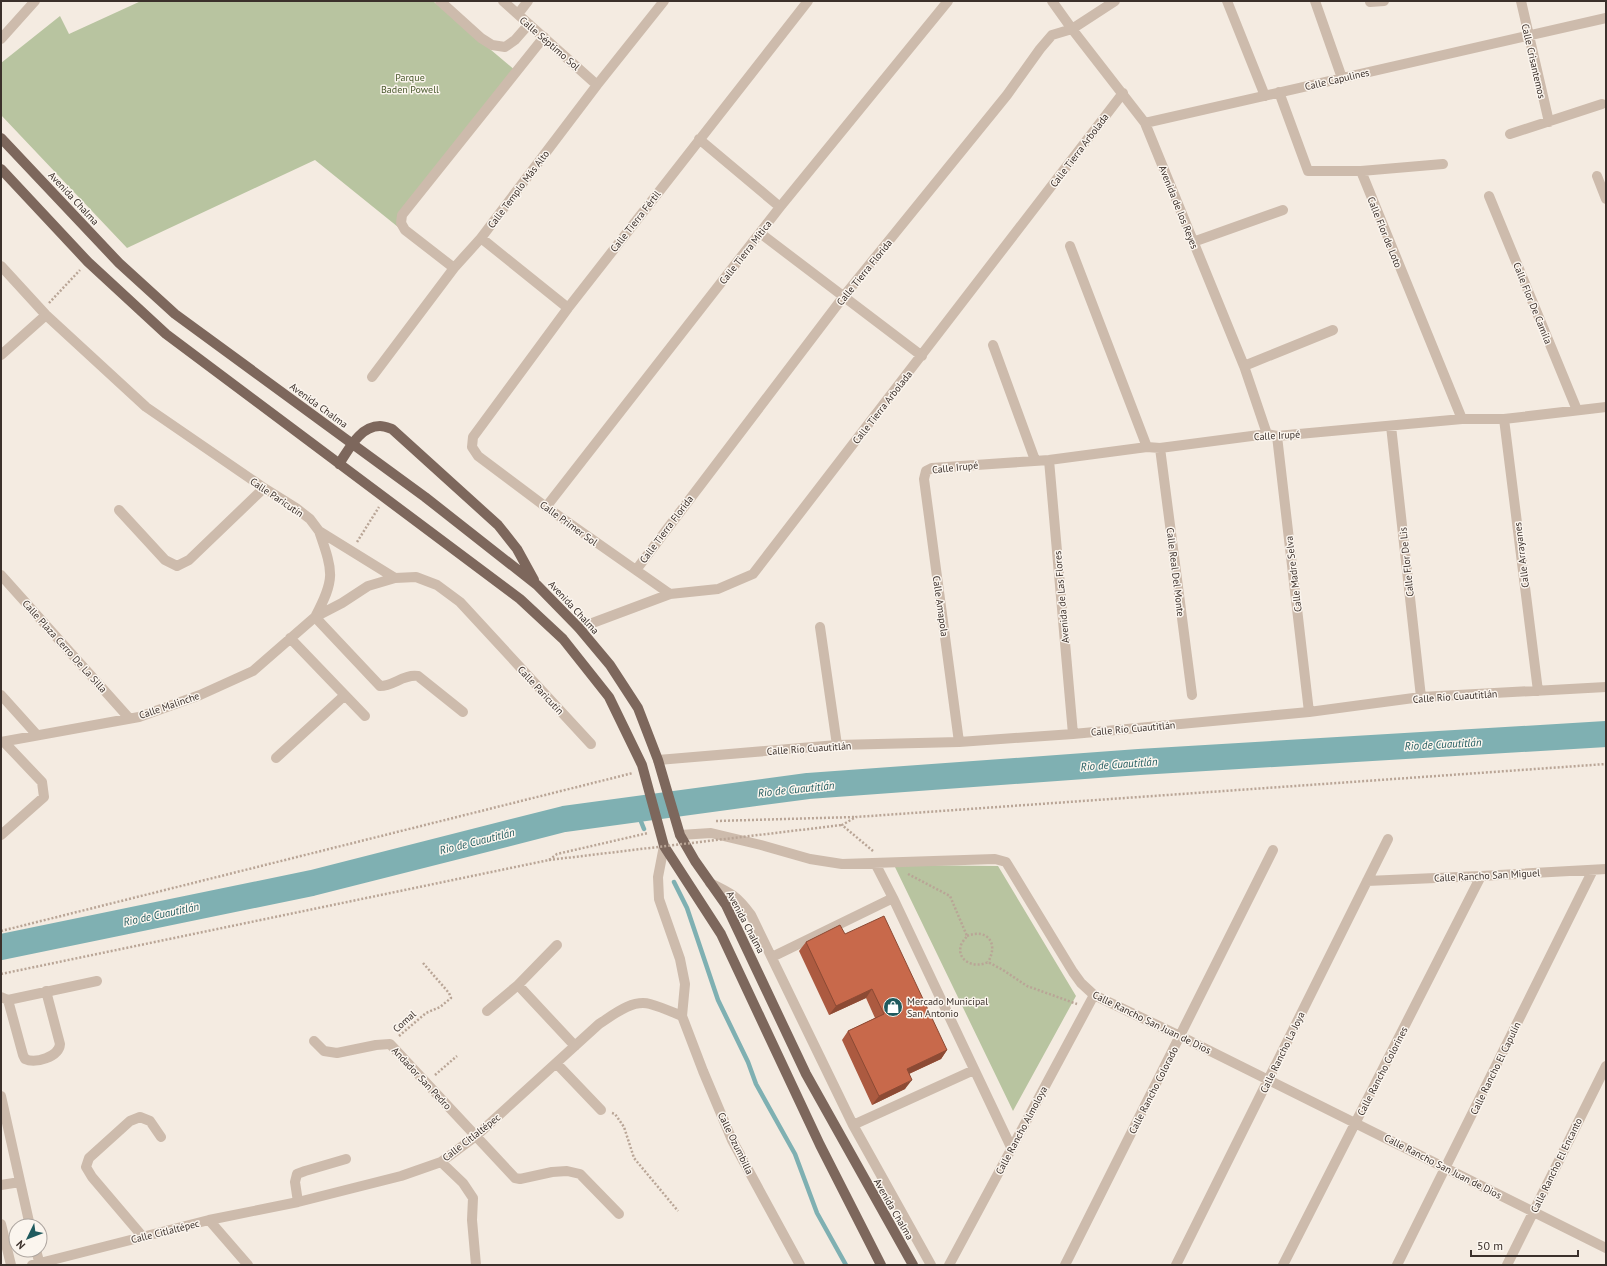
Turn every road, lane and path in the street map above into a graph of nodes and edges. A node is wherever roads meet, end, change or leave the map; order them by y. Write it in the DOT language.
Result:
graph roads {
  1 [pos="35,1"];
  2 [pos="440,1"];
  3 [pos="503,1"];
  4 [pos="528,1"];
  5 [pos="664,1"];
  6 [pos="808,1"];
  7 [pos="948,1"];
  8 [pos="1052,1"];
  9 [pos="1115,1"];
  10 [pos="1227,1"];
  11 [pos="1315,1"];
  12 [pos="1384,1"];
  13 [pos="1521,1"];
  14 [pos="1370,2"];
  15 [pos="518,14"];
  16 [pos="1606,18"];
  17 [pos="529,24"];
  18 [pos="1072,29"];
  19 [pos="1528,36"];
  20 [pos="544,37"];
  21 [pos="1,39"];
  22 [pos="1342,78"];
  23 [pos="597,84"];
  24 [pos="1279,92"];
  25 [pos="1123,93"];
  26 [pos="1265,96"];
  27 [pos="1602,104"];
  28 [pos="1549,122"];
  29 [pos="1145,123"];
  30 [pos="1510,134"];
  31 [pos="1,138"];
  32 [pos="699,139"];
  33 [pos="1443,164"];
  34 [pos="1,168"];
  35 [pos="1361,171"];
  36 [pos="1597,176"];
  37 [pos="1489,196"];
  38 [pos="1606,199"];
  39 [pos="780,207"];
  40 [pos="1283,210"];
  41 [pos="760,233"];
  42 [pos="480,238"];
  43 [pos="1193,242"];
  44 [pos="1070,246"];
  45 [pos="88,262"];
  46 [pos="1,266"];
  47 [pos="454,268"];
  48 [pos="844,296"];
  49 [pos="568,308"];
  50 [pos="44,313"];
  51 [pos="1333,330"];
  52 [pos="993,345"];
  53 [pos="1,355"];
  54 [pos="922,356"];
  55 [pos="1244,366"];
  56 [pos="372,377"];
  57 [pos="1606,407"];
  58 [pos="1577,410"];
  59 [pos="1462,419"];
  60 [pos="1504,419"];
  61 [pos="1391,426"];
  62 [pos="1272,435"];
  63 [pos="353,444"];
  64 [pos="472,447"];
  65 [pos="1147,447"];
  66 [pos="1160,448"];
  67 [pos="1035,460"];
  68 [pos="1049,460"];
  69 [pos="340,464"];
  70 [pos="926,471"];
  71 [pos="264,488"];
  72 [pos="385,497"];
  73 [pos="546,507"];
  74 [pos="119,510"];
  75 [pos="319,532"];
  76 [pos="351,551"];
  77 [pos="636,570"];
  78 [pos="1,575"];
  79 [pos="395,578"];
  80 [pos="537,585"];
  81 [pos="670,594"];
  82 [pos="315,616"];
  83 [pos="820,627"];
  84 [pos="579,628"];
  85 [pos="290,638"];
  86 [pos="1606,687"];
  87 [pos="1538,691"];
  88 [pos="1,695"];
  89 [pos="345,695"];
  90 [pos="1192,695"];
  91 [pos="1421,697"];
  92 [pos="463,712"];
  93 [pos="1309,712"];
  94 [pos="365,716"];
  95 [pos="129,718"];
  96 [pos="1073,734"];
  97 [pos="37,735"];
  98 [pos="2,742"];
  99 [pos="959,742"];
  100 [pos="591,744"];
  101 [pos="837,745"];
  102 [pos="276,758"];
  103 [pos="658,760"];
  104 [pos="1606,764"];
  105 [pos="644,770"];
  106 [pos="856,817"];
  107 [pos="715,821"];
  108 [pos="842,825"];
  109 [pos="660,830"];
  110 [pos="1,835"];
  111 [pos="680,835"];
  112 [pos="1388,839"];
  113 [pos="664,846"];
  114 [pos="1273,850"];
  115 [pos="549,860"];
  116 [pos="875,863"];
  117 [pos="887,863"];
  118 [pos="1606,869"];
  119 [pos="1593,870"];
  120 [pos="908,874"];
  121 [pos="1480,876"];
  122 [pos="1367,880"];
  123 [pos="710,883"];
  124 [pos="893,898"];
  125 [pos="1,931"];
  126 [pos="967,936"];
  127 [pos="557,945"];
  128 [pos="772,957"];
  129 [pos="988,962"];
  130 [pos="423,963"];
  131 [pos="1,974"];
  132 [pos="97,981"];
  133 [pos="518,985"];
  134 [pos="46,991"];
  135 [pos="1094,995"];
  136 [pos="5,999"];
  137 [pos="1087,1007"];
  138 [pos="487,1011"];
  139 [pos="682,1016"];
  140 [pos="1180,1036"];
  141 [pos="314,1041"];
  142 [pos="390,1044"];
  143 [pos="575,1046"];
  144 [pos="457,1056"];
  145 [pos="557,1064"];
  146 [pos="1606,1066"];
  147 [pos="974,1070"];
  148 [pos="1267,1080"];
  149 [pos="426,1083"];
  150 [pos="1,1096"];
  151 [pos="601,1110"];
  152 [pos="1356,1122"];
  153 [pos="853,1125"];
  154 [pos="476,1136"];
  155 [pos="161,1137"];
  156 [pos="1011,1147"];
  157 [pos="346,1159"];
  158 [pos="441,1162"];
  159 [pos="1446,1167"];
  160 [pos="20,1182"];
  161 [pos="1,1185"];
  162 [pos="298,1202"];
  163 [pos="678,1211"];
  164 [pos="1534,1211"];
  165 [pos="619,1214"];
  166 [pos="28,1218"];
  167 [pos="209,1220"];
  168 [pos="1,1224"];
  169 [pos="143,1237"];
  170 [pos="1606,1248"];
  171 [pos="37,1264"];
  172 [pos="10,1265"];
  173 [pos="248,1265"];
  174 [pos="476,1265"];
  175 [pos="800,1265"];
  176 [pos="881,1265"];
  177 [pos="913,1265"];
  178 [pos="931,1265"];
  179 [pos="949,1265"];
  180 [pos="1066,1265"];
  181 [pos="1176,1265"];
  182 [pos="1283,1265"];
  183 [pos="1397,1265"];
  184 [pos="1507,1265"];
  1 -- 21 [label="street"];
  2 -- 17 [label="street"];
  3 -- 15 [label="street, Calle Séptimo Sol"];
  4 -- 15 [label="street"];
  5 -- 23 [label="street, Calle Templo Más Alto"];
  6 -- 32 [label="street, Calle Tierra Fértil"];
  7 -- 39 [label="street, Calle Tierra Mítica"];
  8 -- 18 [label="street, Avenida de los Reyes"];
  9 -- 18 [label="street, Calle Tierra Florida"];
  10 -- 26 [label="street"];
  11 -- 22 [label="street"];
  12 -- 14 [label="street"];
  13 -- 19 [label="street, Calle Crisantemos"];
  15 -- 17 [label="street, Calle Séptimo Sol"];
  16 -- 19 [label="street, Calle Capulines"];
  17 -- 20 [label="street, Calle Séptimo Sol"];
  18 -- 25 [label="street, Avenida de los Reyes"];
  18 -- 48 [label="street, Calle Tierra Florida"];
  19 -- 22 [label="street, Calle Capulines"];
  19 -- 28 [label="street, Calle Crisantemos"];
  20 -- 23 [label="street, Calle Séptimo Sol"];
  20 -- 47 [label="street"];
  22 -- 24 [label="street, Calle Capulines"];
  23 -- 42 [label="street, Calle Templo Más Alto"];
  24 -- 26 [label="street, Calle Capulines"];
  24 -- 35 [label="street"];
  25 -- 29 [label="street, Avenida de los Reyes"];
  25 -- 54 [label="street, Calle Tierra Arbolada"];
  26 -- 29 [label="street, Calle Capulines"];
  27 -- 28 [label="street"];
  28 -- 30 [label="street"];
  29 -- 43 [label="street, Avenida de los Reyes"];
  31 -- 63 [label="main road, Avenida Chalma"];
  32 -- 39 [label="street"];
  32 -- 49 [label="street, Calle Tierra Fértil"];
  33 -- 35 [label="street"];
  34 -- 45 [label="main road"];
  35 -- 59 [label="street, Calle Flor de Loto"];
  36 -- 38 [label="street"];
  37 -- 58 [label="street, Calle Flor De Camila"];
  39 -- 41 [label="street, Calle Tierra Mítica"];
  40 -- 43 [label="street"];
  41 -- 48 [label="street"];
  41 -- 73 [label="street, Calle Tierra Mítica"];
  42 -- 47 [label="street, Calle Templo Más Alto"];
  42 -- 49 [label="street"];
  43 -- 55 [label="street, Avenida de los Reyes"];
  44 -- 65 [label="street"];
  45 -- 50 [label="path"];
  45 -- 69 [label="main road"];
  46 -- 50 [label="street, Calle Paricutín"];
  47 -- 56 [label="street, Calle Templo Más Alto"];
  48 -- 54 [label="street"];
  48 -- 77 [label="street, Calle Tierra Florida"];
  49 -- 64 [label="street, Calle Tierra Fértil"];
  50 -- 53 [label="street"];
  50 -- 71 [label="street, Calle Paricutín"];
  51 -- 55 [label="street"];
  52 -- 67 [label="street"];
  54 -- 81 [label="street, Calle Tierra Arbolada"];
  55 -- 62 [label="street, Avenida de los Reyes"];
  57 -- 58 [label="street, Calle Irupé"];
  58 -- 60 [label="street, Calle Irupé"];
  59 -- 60 [label="street, Calle Irupé"];
  59 -- 61 [label="street, Calle Irupé"];
  60 -- 87 [label="street, Calle Arrayanes"];
  61 -- 62 [label="street, Calle Irupé"];
  61 -- 91 [label="street, Calle Flor De Lis"];
  62 -- 66 [label="street, Calle Irupé"];
  62 -- 93 [label="street, Calle Madre Selva"];
  63 -- 69 [label="main road"];
  63 -- 80 [label="main road, Avenida Chalma"];
  63 -- 80 [label="main road"];
  64 -- 73 [label="street, Calle Primer Sol"];
  65 -- 66 [label="street, Calle Irupé"];
  65 -- 68 [label="street, Calle Irupé"];
  66 -- 90 [label="street, Calle Real Del Monte"];
  67 -- 68 [label="street, Calle Irupé"];
  67 -- 70 [label="street, Calle Irupé"];
  68 -- 96 [label="street, Avenida de Las Flores"];
  69 -- 72 [label="main road"];
  70 -- 99 [label="street, Calle Amapola"];
  71 -- 74 [label="street"];
  71 -- 75 [label="street, Calle Paricutín"];
  72 -- 76 [label="path"];
  72 -- 105 [label="main road"];
  73 -- 77 [label="street, Calle Primer Sol"];
  75 -- 76 [label="street, Calle Paricutín"];
  75 -- 82 [label="street, Calle Malinche"];
  76 -- 79 [label="street, Calle Paricutín"];
  77 -- 81 [label="street, Calle Primer Sol"];
  78 -- 95 [label="street, Calle Plaza Cerro De La Silla"];
  79 -- 82 [label="street, Calle Malinche"];
  79 -- 100 [label="street, Calle Paricutín"];
  80 -- 84 [label="main road, Avenida Chalma"];
  81 -- 84 [label="street, Calle Tierra Arbolada"];
  82 -- 85 [label="street, Calle Malinche"];
  82 -- 92 [label="street"];
  83 -- 101 [label="street"];
  84 -- 103 [label="main road, Avenida Chalma"];
  85 -- 89 [label="street"];
  85 -- 95 [label="street, Calle Malinche"];
  86 -- 87 [label="street, Calle Río Cuautitlán"];
  87 -- 91 [label="street, Calle Río Cuautitlán"];
  88 -- 97 [label="street"];
  89 -- 94 [label="street"];
  89 -- 102 [label="street"];
  91 -- 93 [label="street, Calle Río Cuautitlán"];
  93 -- 96 [label="street, Calle Río Cuautitlán"];
  95 -- 97 [label="street, Calle Malinche"];
  96 -- 99 [label="street, Calle Río Cuautitlán"];
  97 -- 98 [label="street, Calle Malinche"];
  98 -- 110 [label="street"];
  99 -- 101 [label="street, Calle Río Cuautitlán"];
  101 -- 103 [label="street, Calle Río Cuautitlán"];
  103 -- 111 [label="main road, Avenida Chalma"];
  104 -- 106 [label="path"];
  105 -- 109 [label="main road"];
  105 -- 125 [label="path"];
  106 -- 107 [label="path"];
  106 -- 108 [label="path"];
  108 -- 115 [label="path, bridge"];
  108 -- 117 [label="path"];
  109 -- 113 [label="main road"];
  109 -- 115 [label="path"];
  111 -- 116 [label="street, Calle Rancho San Juan de Dios"];
  111 -- 123 [label="main road, Avenida Chalma"];
  112 -- 122 [label="street, Calle Rancho La Joya"];
  113 -- 139 [label="street"];
  113 -- 176 [label="main road"];
  114 -- 140 [label="street, Calle Rancho Colorado"];
  115 -- 131 [label="path"];
  116 -- 117 [label="street, Calle Rancho San Juan de Dios"];
  116 -- 124 [label="street"];
  117 -- 135 [label="street, Calle Rancho San Juan de Dios"];
  118 -- 119 [label="street, Calle Rancho San Miguel"];
  119 -- 121 [label="street, Calle Rancho San Miguel"];
  119 -- 159 [label="street, Calle Rancho El Capulín"];
  120 -- 126 [label="path"];
  121 -- 122 [label="street, Calle Rancho San Miguel"];
  121 -- 152 [label="street, Calle Rancho Colorines"];
  122 -- 148 [label="street, Calle Rancho La Joya"];
  123 -- 128 [label="street"];
  123 -- 177 [label="main road, Avenida Chalma"];
  124 -- 128 [label="street"];
  124 -- 147 [label="street"];
  126 -- 129 [label="path"];
  126 -- 129 [label="path"];
  127 -- 133 [label="street"];
  128 -- 153 [label="street"];
  129 -- 137 [label="path"];
  130 -- 142 [label="path, Comal"];
  132 -- 134 [label="street"];
  133 -- 138 [label="street"];
  133 -- 143 [label="street"];
  134 -- 136 [label="street"];
  134 -- 136 [label="street"];
  135 -- 137 [label="street, Calle Rancho Almoloya"];
  135 -- 140 [label="street, Calle Rancho San Juan de Dios"];
  137 -- 156 [label="street, Calle Rancho Almoloya"];
  139 -- 143 [label="street, Calle Citlaltépec"];
  139 -- 175 [label="street, Calle Ozumbilla"];
  140 -- 148 [label="street, Calle Rancho San Juan de Dios"];
  140 -- 180 [label="street, Calle Rancho Colorado"];
  141 -- 142 [label="street, Andador San Pedro"];
  142 -- 149 [label="street, Andador San Pedro"];
  143 -- 145 [label="street, Calle Citlaltépec"];
  144 -- 149 [label="path"];
  145 -- 151 [label="street"];
  145 -- 154 [label="street, Calle Citlaltépec"];
  146 -- 164 [label="street, Calle Rancho El Encanto"];
  147 -- 153 [label="street"];
  147 -- 156 [label="street"];
  148 -- 152 [label="street, Calle Rancho San Juan de Dios"];
  148 -- 181 [label="street, Calle Rancho La Joya"];
  149 -- 154 [label="street, Andador San Pedro"];
  150 -- 160 [label="street"];
  151 -- 163 [label="path"];
  152 -- 159 [label="street, Calle Rancho San Juan de Dios"];
  152 -- 182 [label="street, Calle Rancho Colorines"];
  153 -- 178 [label="street"];
  154 -- 158 [label="street, Calle Citlaltépec"];
  154 -- 165 [label="street, Andador San Pedro"];
  155 -- 169 [label="street"];
  156 -- 179 [label="street, Calle Rancho Almoloya"];
  157 -- 162 [label="street"];
  158 -- 162 [label="street, Calle Citlaltépec"];
  158 -- 174 [label="street"];
  159 -- 164 [label="street, Calle Rancho San Juan de Dios"];
  159 -- 183 [label="street, Calle Rancho El Capulín"];
  160 -- 161 [label="street"];
  160 -- 166 [label="street"];
  162 -- 167 [label="street, Calle Citlaltépec"];
  164 -- 170 [label="street, Calle Rancho San Juan de Dios"];
  164 -- 184 [label="street, Calle Rancho El Encanto"];
  167 -- 169 [label="street, Calle Citlaltépec"];
  167 -- 173 [label="street"];
  168 -- 172 [label="street"];
  169 -- 171 [label="street, Calle Citlaltépec"];
}
